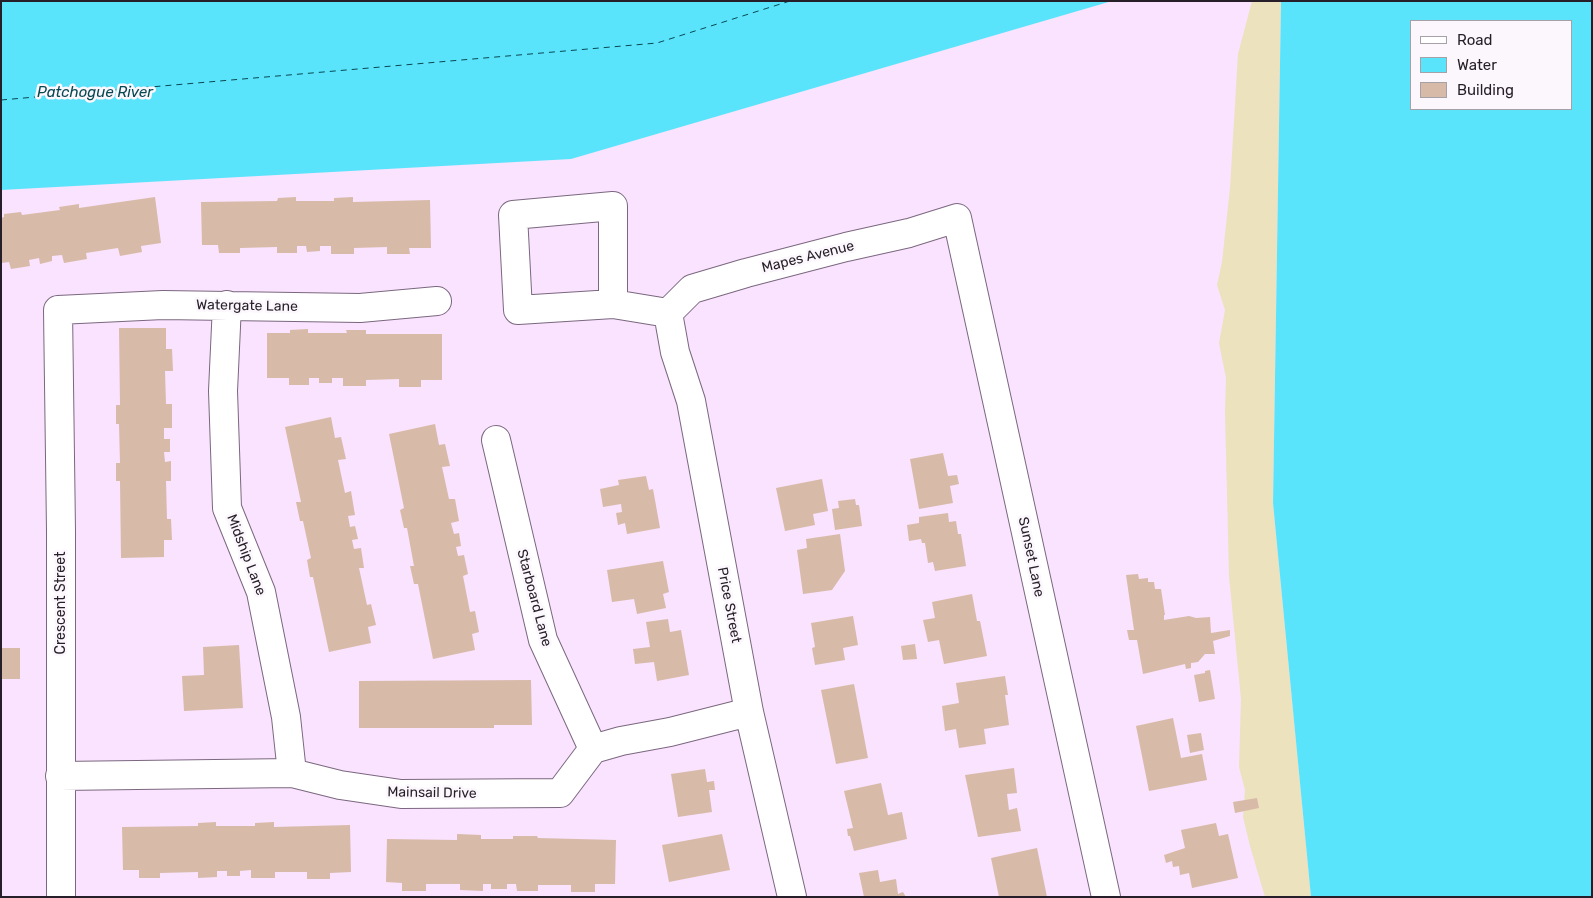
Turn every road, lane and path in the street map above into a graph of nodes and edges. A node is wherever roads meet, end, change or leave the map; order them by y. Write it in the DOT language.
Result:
graph roads {
  1 [pos="957,218"];
  2 [pos="437,301"];
  3 [pos="613,304"];
  4 [pos="227,305"];
  5 [pos="58,310"];
  6 [pos="668,312"];
  7 [pos="496,440"];
  8 [pos="749,712"];
  9 [pos="593,749"];
  10 [pos="292,774"];
  11 [pos="60,776"];
  12 [pos="60,897"];
  13 [pos="792,897"];
  14 [pos="1106,897"];
  1 -- 6 [label="street, Mapes Avenue"];
  1 -- 14 [label="street, Sunset Lane"];
  2 -- 4 [label="street, Watergate Lane"];
  3 -- 3 [label="street"];
  3 -- 6 [label="street"];
  4 -- 5 [label="street, Watergate Lane"];
  4 -- 10 [label="street, Midship Lane"];
  5 -- 11 [label="street, Crescent Street"];
  6 -- 8 [label="street, Price Street"];
  7 -- 9 [label="street, Starboard Lane"];
  8 -- 9 [label="street"];
  8 -- 13 [label="street, Price Street"];
  9 -- 10 [label="street, Mainsail Drive"];
  10 -- 11 [label="street, Mainsail Drive"];
  11 -- 12 [label="street, Crescent Street"];
}
